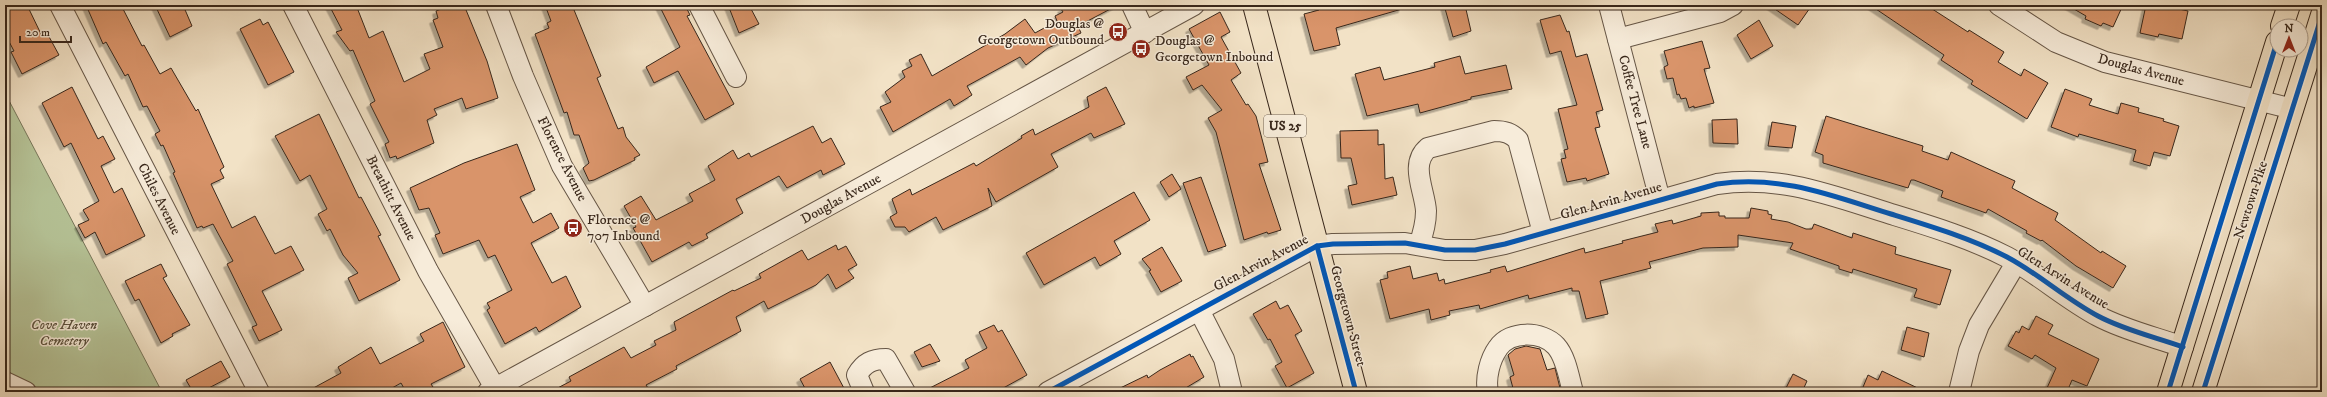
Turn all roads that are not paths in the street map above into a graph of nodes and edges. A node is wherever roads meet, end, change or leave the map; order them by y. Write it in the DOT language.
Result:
graph roads {
  1 [pos="60,5"];
  2 [pos="293,5"];
  3 [pos="496,5"];
  4 [pos="699,5"];
  5 [pos="1132,5"];
  6 [pos="1194,5"];
  7 [pos="1254,5"];
  8 [pos="1609,5"];
  9 [pos="1733,5"];
  10 [pos="1999,5"];
  11 [pos="2289,5"];
  12 [pos="2322,15"];
  13 [pos="2285,18"];
  14 [pos="1145,33"];
  15 [pos="1618,39"];
  16 [pos="2272,58"];
  17 [pos="736,77"];
  18 [pos="2258,100"];
  19 [pos="2293,109"];
  20 [pos="1660,200"];
  21 [pos="1543,233"];
  22 [pos="1419,245"];
  23 [pos="1317,246"];
  24 [pos="2016,263"];
  25 [pos="645,306"];
  26 [pos="1199,310"];
  27 [pos="2183,347"];
  28 [pos="5,383"];
  29 [pos="492,390"];
  30 [pos="10,392"];
  31 [pos="26,392"];
  32 [pos="259,392"];
  33 [pos="864,392"];
  34 [pos="905,392"];
  35 [pos="1048,392"];
  36 [pos="1232,392"];
  37 [pos="1356,392"];
  38 [pos="1488,392"];
  39 [pos="1573,392"];
  40 [pos="1959,392"];
  41 [pos="2168,392"];
  42 [pos="2203,392"];
  1 -- 32 [label="street, Chiles Avenue"];
  2 -- 29 [label="street, Breathitt Avenue"];
  3 -- 25 [label="street, Florence Avenue"];
  4 -- 17 [label="street"];
  5 -- 14 [label="street"];
  6 -- 14 [label="street, Douglas Avenue"];
  7 -- 23 [label="main road, Georgetown Street / US 25"];
  8 -- 15 [label="street, Coffee Tree Lane"];
  9 -- 15 [label="street"];
  10 -- 18 [label="street, Douglas Avenue"];
  11 -- 13 [label="main road"];
  12 -- 19 [label="main road, Newtown Pike"];
  14 -- 25 [label="street, Douglas Avenue"];
  15 -- 20 [label="street, Coffee Tree Lane"];
  16 -- 18 [label="main road, Newtown Pike"];
  18 -- 19 [label="street, Douglas Avenue"];
  18 -- 27 [label="main road, Newtown Pike"];
  19 -- 42 [label="main road, Newtown Pike"];
  20 -- 21 [label="street, Glen Arvin Avenue"];
  20 -- 24 [label="street, Glen Arvin Avenue"];
  21 -- 22 [label="street, Glen Arvin Avenue"];
  21 -- 22 [label="street"];
  22 -- 23 [label="street, Glen Arvin Avenue"];
  23 -- 26 [label="street, Glen Arvin Avenue"];
  23 -- 37 [label="main road, Georgetown Street / US 25"];
  24 -- 27 [label="street, Glen Arvin Avenue"];
  24 -- 40 [label="street"];
  25 -- 29 [label="street, Douglas Avenue"];
  26 -- 35 [label="street, Glen Arvin Avenue"];
  26 -- 36 [label="street"];
  27 -- 41 [label="main road, Newtown Pike"];
  28 -- 30 [label="street"];
  28 -- 31 [label="street"];
  33 -- 34 [label="street"];
  38 -- 39 [label="street"];
}
